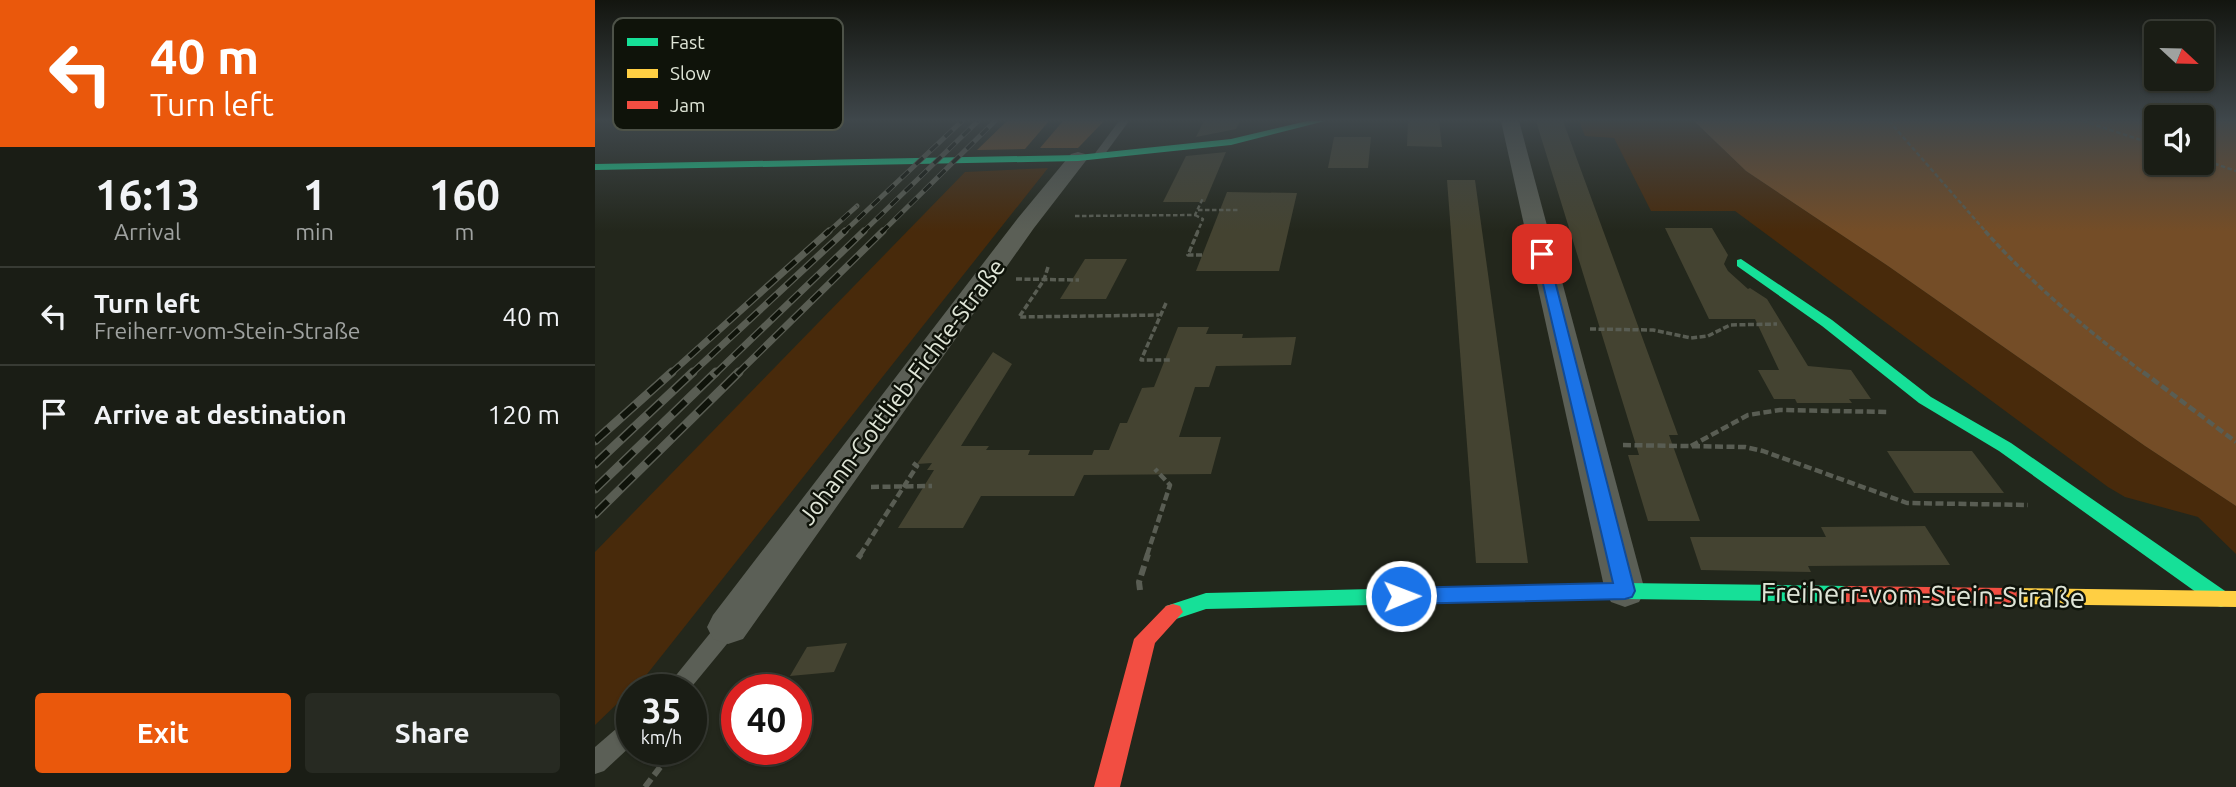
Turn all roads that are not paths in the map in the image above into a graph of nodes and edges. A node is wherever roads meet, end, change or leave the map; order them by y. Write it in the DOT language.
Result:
graph roads {
  1 [pos="1076,157"];
  2 [pos="1041,158"];
  3 [pos="1519,158"];
  4 [pos="595,167"];
  5 [pos="1741,263"];
  6 [pos="1625,591"];
  7 [pos="2229,599"];
  8 [pos="728,627"];
  9 [pos="688,674"];
  10 [pos="616,744"];
  11 [pos="595,763"];
  12 [pos="1107,787"];
  1 -- 8 [label="street, Johann-Gottlieb-Fichte-Straße"];
  2 -- 4 [label="street"];
  3 -- 6 [label="street"];
  5 -- 7 [label="street, Freiherr-vom-Stein-Straße"];
  6 -- 7 [label="street, Freiherr-vom-Stein-Straße"];
  6 -- 12 [label="street, Freiherr-vom-Stein-Straße"];
  8 -- 9 [label="lane"];
  10 -- 11 [label="lane"];
}
